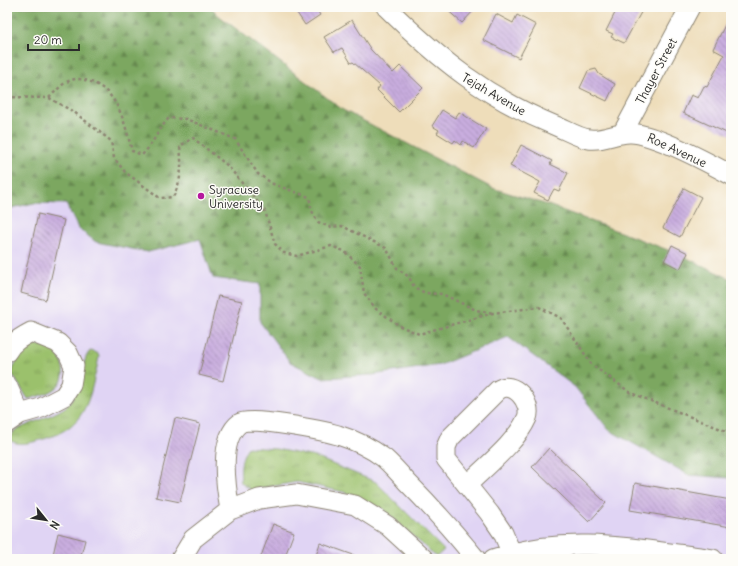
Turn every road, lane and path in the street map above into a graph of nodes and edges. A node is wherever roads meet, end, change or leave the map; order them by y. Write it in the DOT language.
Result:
graph roads {
  1 [pos="386,7"];
  2 [pos="690,7"];
  3 [pos="7,97"];
  4 [pos="49,98"];
  5 [pos="622,134"];
  6 [pos="731,175"];
  7 [pos="493,313"];
  8 [pos="7,352"];
  9 [pos="7,385"];
  10 [pos="14,419"];
  11 [pos="731,433"];
  12 [pos="467,485"];
  13 [pos="230,510"];
  14 [pos="594,551"];
  15 [pos="511,552"];
  16 [pos="181,559"];
  17 [pos="424,559"];
  18 [pos="476,559"];
  19 [pos="493,559"];
  20 [pos="713,559"];
  1 -- 5 [label="street, Tejah Avenue"];
  2 -- 5 [label="street, Thayer Street"];
  3 -- 4 [label="path"];
  4 -- 7 [label="path"];
  4 -- 7 [label="path"];
  5 -- 6 [label="street, Roe Avenue"];
  7 -- 11 [label="path"];
  8 -- 10 [label="street"];
  9 -- 10 [label="street"];
  12 -- 12 [label="street"];
  12 -- 15 [label="street"];
  13 -- 16 [label="street"];
  13 -- 17 [label="street"];
  13 -- 18 [label="street"];
  14 -- 15 [label="street"];
  14 -- 20 [label="street"];
  15 -- 19 [label="street"];
}
